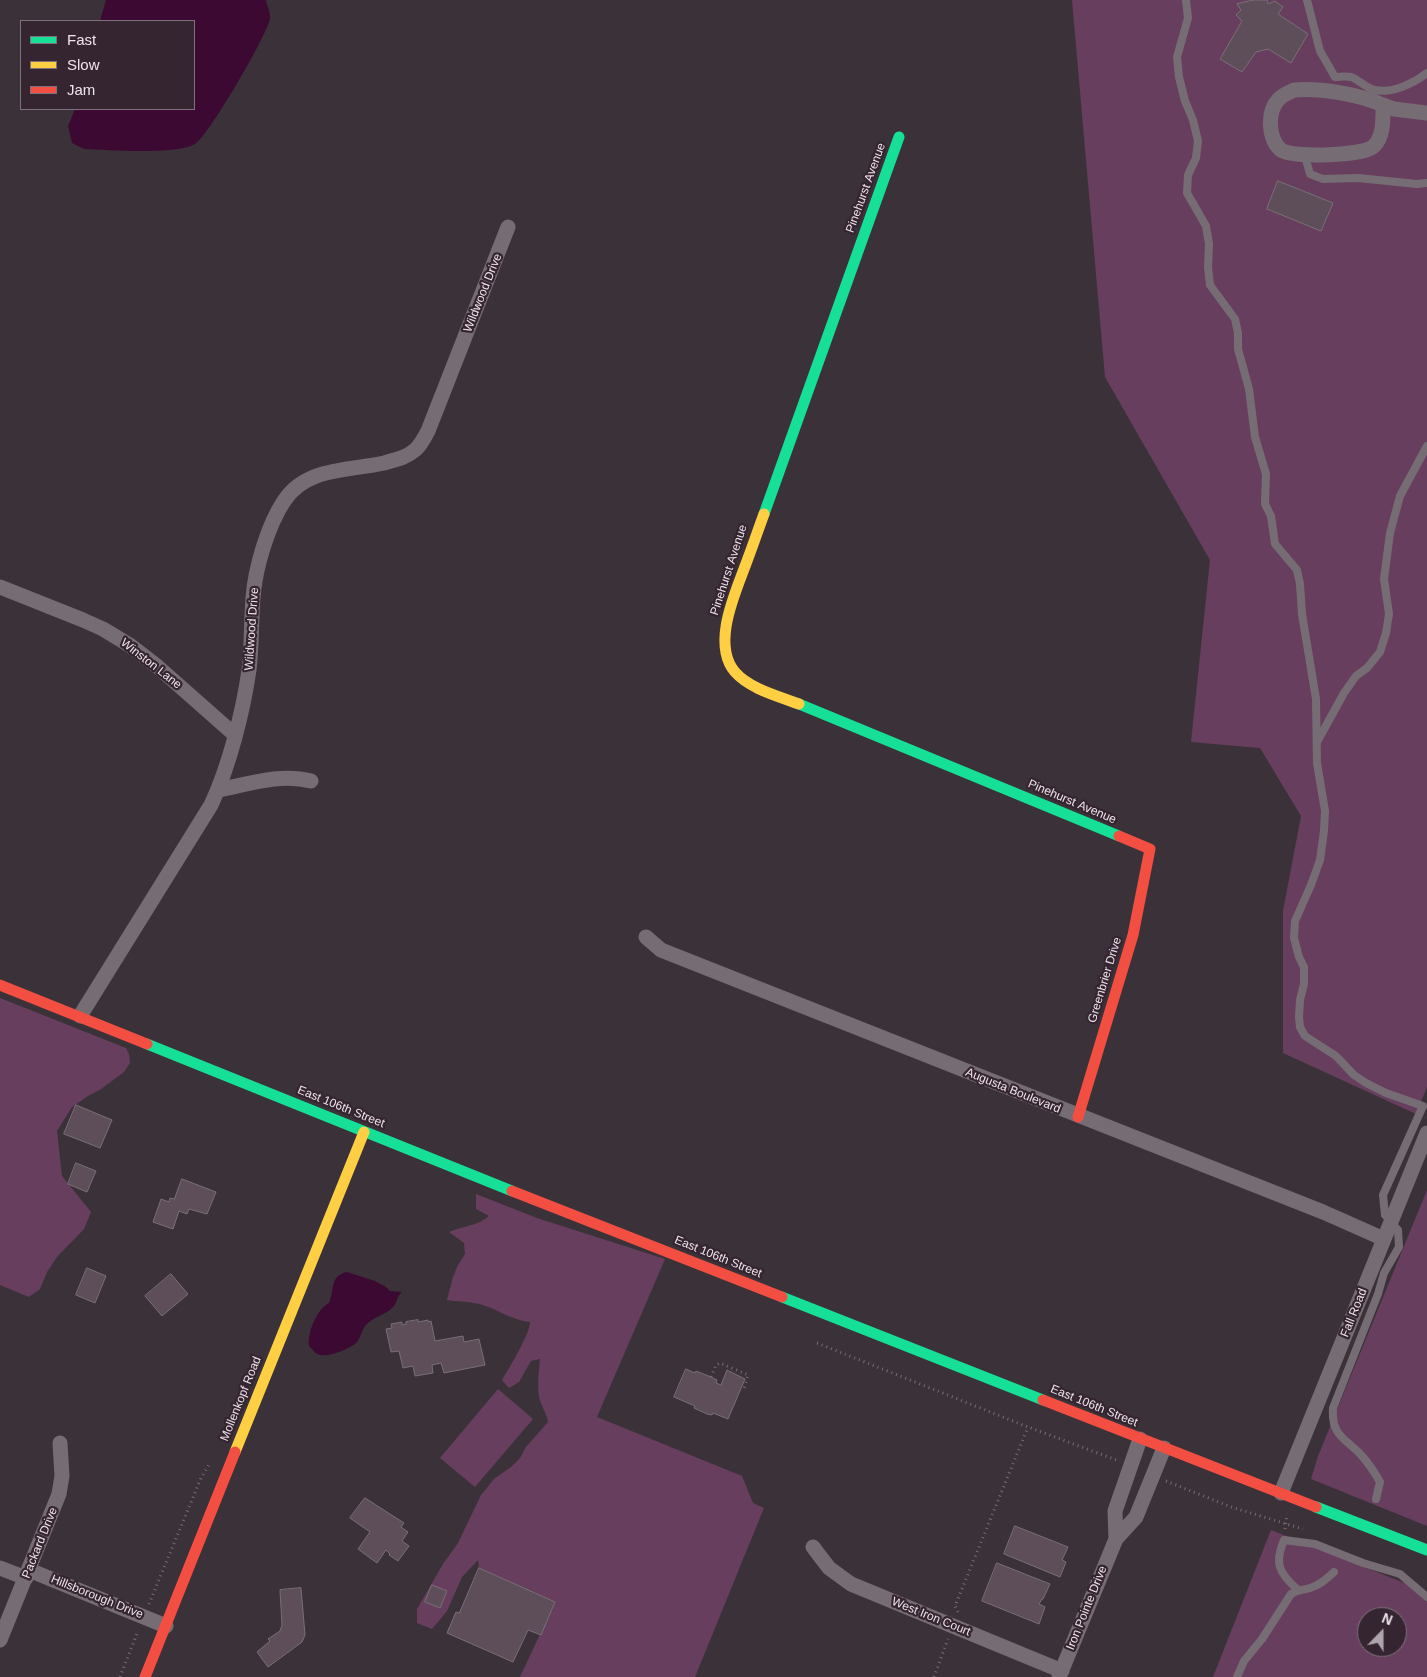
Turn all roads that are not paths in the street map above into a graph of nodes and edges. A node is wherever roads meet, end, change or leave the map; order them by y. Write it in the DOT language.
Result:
graph roads {
  1 [pos="1186,0"];
  2 [pos="1307,0"];
  3 [pos="1427,74"];
  4 [pos="1383,105"];
  5 [pos="1427,113"];
  6 [pos="899,137"];
  7 [pos="1305,156"];
  8 [pos="1427,183"];
  9 [pos="508,227"];
  10 [pos="1427,446"];
  11 [pos="0,587"];
  12 [pos="235,735"];
  13 [pos="1316,744"];
  14 [pos="311,781"];
  15 [pos="218,790"];
  16 [pos="1150,850"];
  17 [pos="646,937"];
  18 [pos="0,985"];
  19 [pos="80,1016"];
  20 [pos="1078,1116"];
  21 [pos="364,1132"];
  22 [pos="1427,1133"];
  23 [pos="1391,1221"];
  24 [pos="1384,1239"];
  25 [pos="1140,1438"];
  26 [pos="60,1443"];
  27 [pos="1164,1448"];
  28 [pos="1286,1495"];
  29 [pos="1376,1499"];
  30 [pos="1116,1539"];
  31 [pos="813,1547"];
  32 [pos="1427,1550"];
  33 [pos="0,1568"];
  34 [pos="1334,1572"];
  35 [pos="27,1574"];
  36 [pos="1298,1590"];
  37 [pos="1427,1597"];
  38 [pos="166,1626"];
  39 [pos="0,1640"];
  40 [pos="1061,1674"];
  41 [pos="145,1677"];
  42 [pos="1237,1677"];
  1 -- 13 [label="lane"];
  2 -- 3 [label="lane"];
  4 -- 5 [label="street"];
  4 -- 7 [label="street"];
  4 -- 7 [label="street"];
  6 -- 16 [label="street, Pinehurst Avenue"];
  7 -- 8 [label="lane"];
  9 -- 12 [label="street, Wildwood Drive"];
  10 -- 13 [label="lane"];
  11 -- 12 [label="street, Winston Lane"];
  12 -- 15 [label="street, Wildwood Drive"];
  13 -- 23 [label="lane"];
  14 -- 15 [label="street"];
  15 -- 19 [label="street, Wildwood Drive"];
  16 -- 20 [label="street, Greenbrier Drive"];
  17 -- 20 [label="street, Augusta Boulevard"];
  18 -- 19 [label="street, East 106th Street"];
  19 -- 21 [label="street, East 106th Street"];
  20 -- 24 [label="street, Augusta Boulevard"];
  21 -- 25 [label="street, East 106th Street"];
  21 -- 38 [label="street, Mollenkopf Road"];
  22 -- 23 [label="street, Fall Road"];
  23 -- 24 [label="street, Fall Road"];
  23 -- 29 [label="lane"];
  24 -- 28 [label="street, Fall Road"];
  25 -- 27 [label="street, East 106th Street"];
  25 -- 30 [label="street, Iron Pointe Drive"];
  26 -- 35 [label="street, Packard Drive"];
  27 -- 28 [label="street, East 106th Street"];
  27 -- 30 [label="street, Iron Pointe Drive"];
  28 -- 32 [label="street, East 106th Street"];
  30 -- 40 [label="street, Iron Pointe Drive"];
  31 -- 40 [label="street, West Iron Court"];
  33 -- 35 [label="street, Hillsborough Drive"];
  34 -- 36 [label="lane"];
  35 -- 38 [label="street, Hillsborough Drive"];
  35 -- 39 [label="street, Packard Drive"];
  36 -- 37 [label="lane"];
  36 -- 42 [label="lane"];
  38 -- 41 [label="street, Mollenkopf Road"];
}
